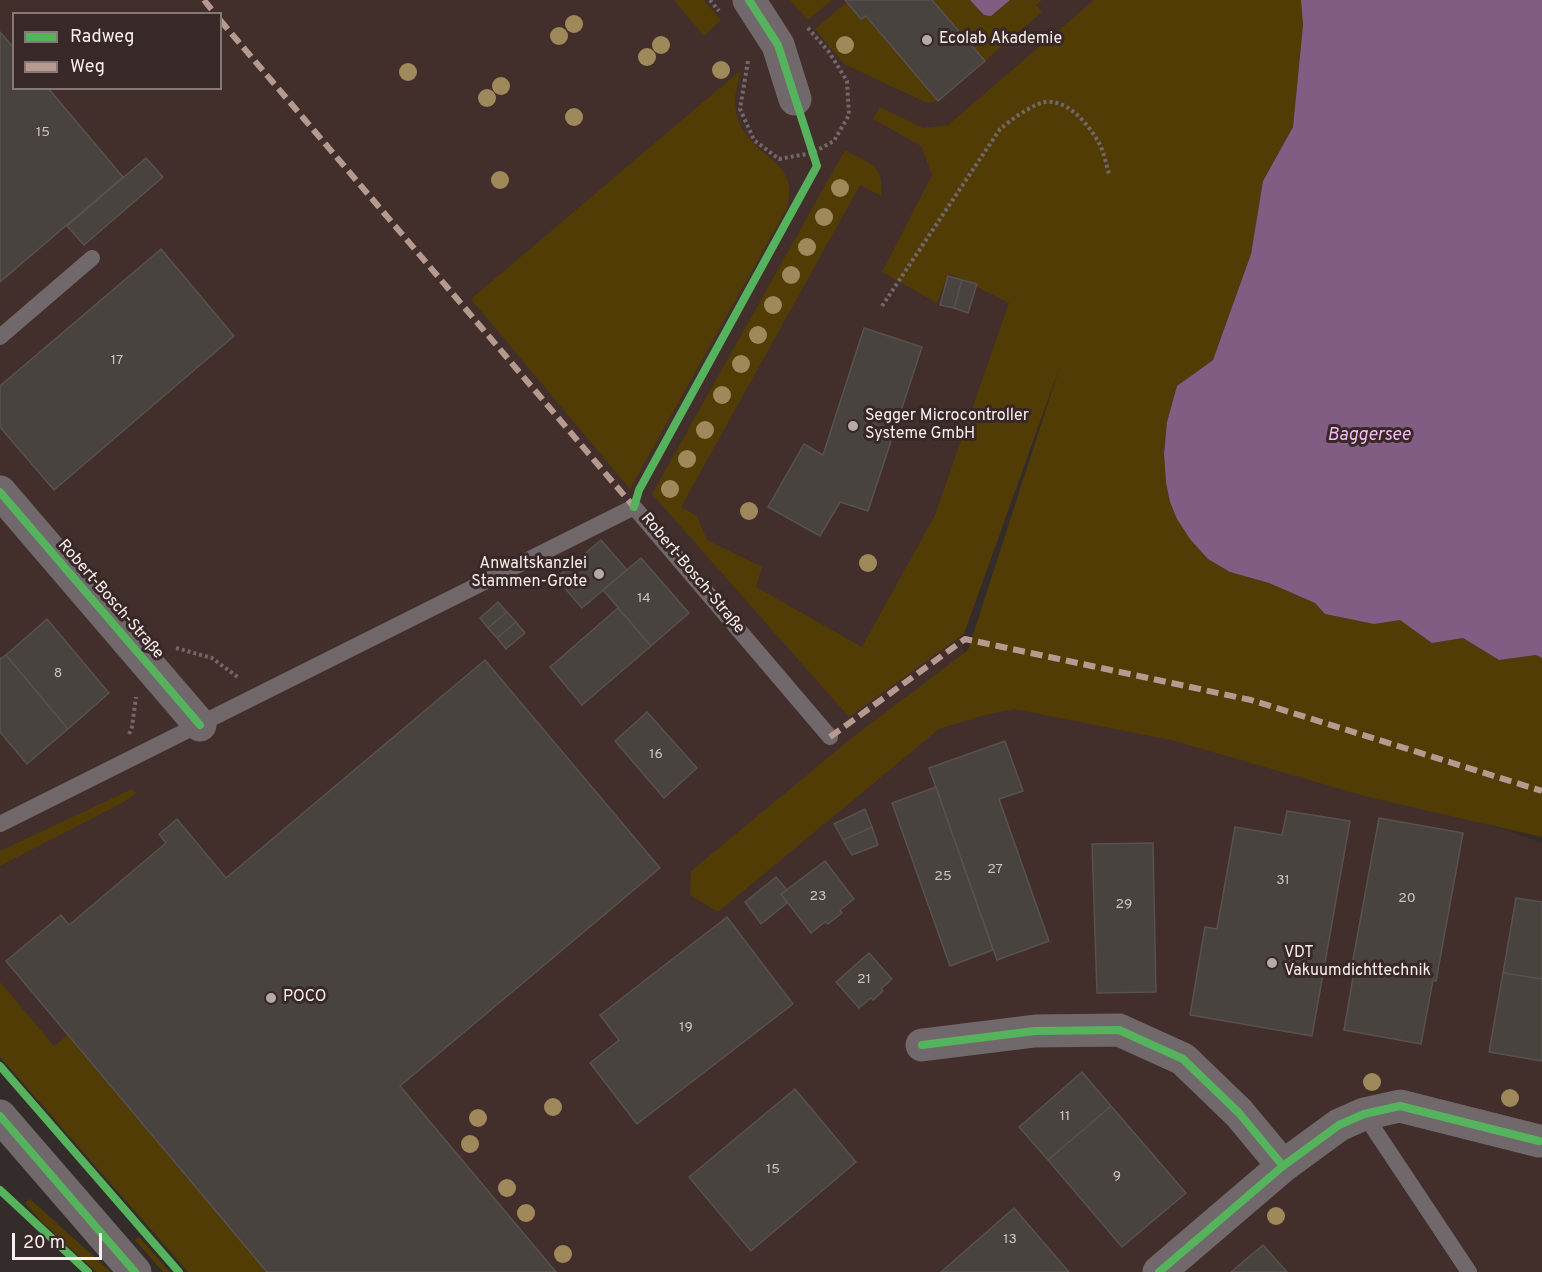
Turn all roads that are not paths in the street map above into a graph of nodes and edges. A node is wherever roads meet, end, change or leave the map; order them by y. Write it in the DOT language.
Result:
graph roads {
  1 [pos="749,0"];
  2 [pos="795,99"];
  3 [pos="92,258"];
  4 [pos="0,337"];
  5 [pos="0,492"];
  6 [pos="200,725"];
  7 [pos="830,737"];
  8 [pos="0,824"];
  9 [pos="922,1045"];
  10 [pos="1364,1114"];
  11 [pos="0,1116"];
  12 [pos="1541,1144"];
  13 [pos="1282,1166"];
  14 [pos="135,1272"];
  15 [pos="1160,1272"];
  16 [pos="1469,1272"];
  1 -- 2 [label="street"];
  3 -- 4 [label="lane"];
  5 -- 6 [label="street, Robert-Bosch-Straße"];
  6 -- 7 [label="lane, Robert-Bosch-Straße"];
  6 -- 8 [label="lane, Robert-Bosch-Straße"];
  9 -- 13 [label="street"];
  10 -- 12 [label="street"];
  10 -- 13 [label="street"];
  10 -- 16 [label="lane"];
  11 -- 14 [label="street"];
  13 -- 15 [label="street"];
}
